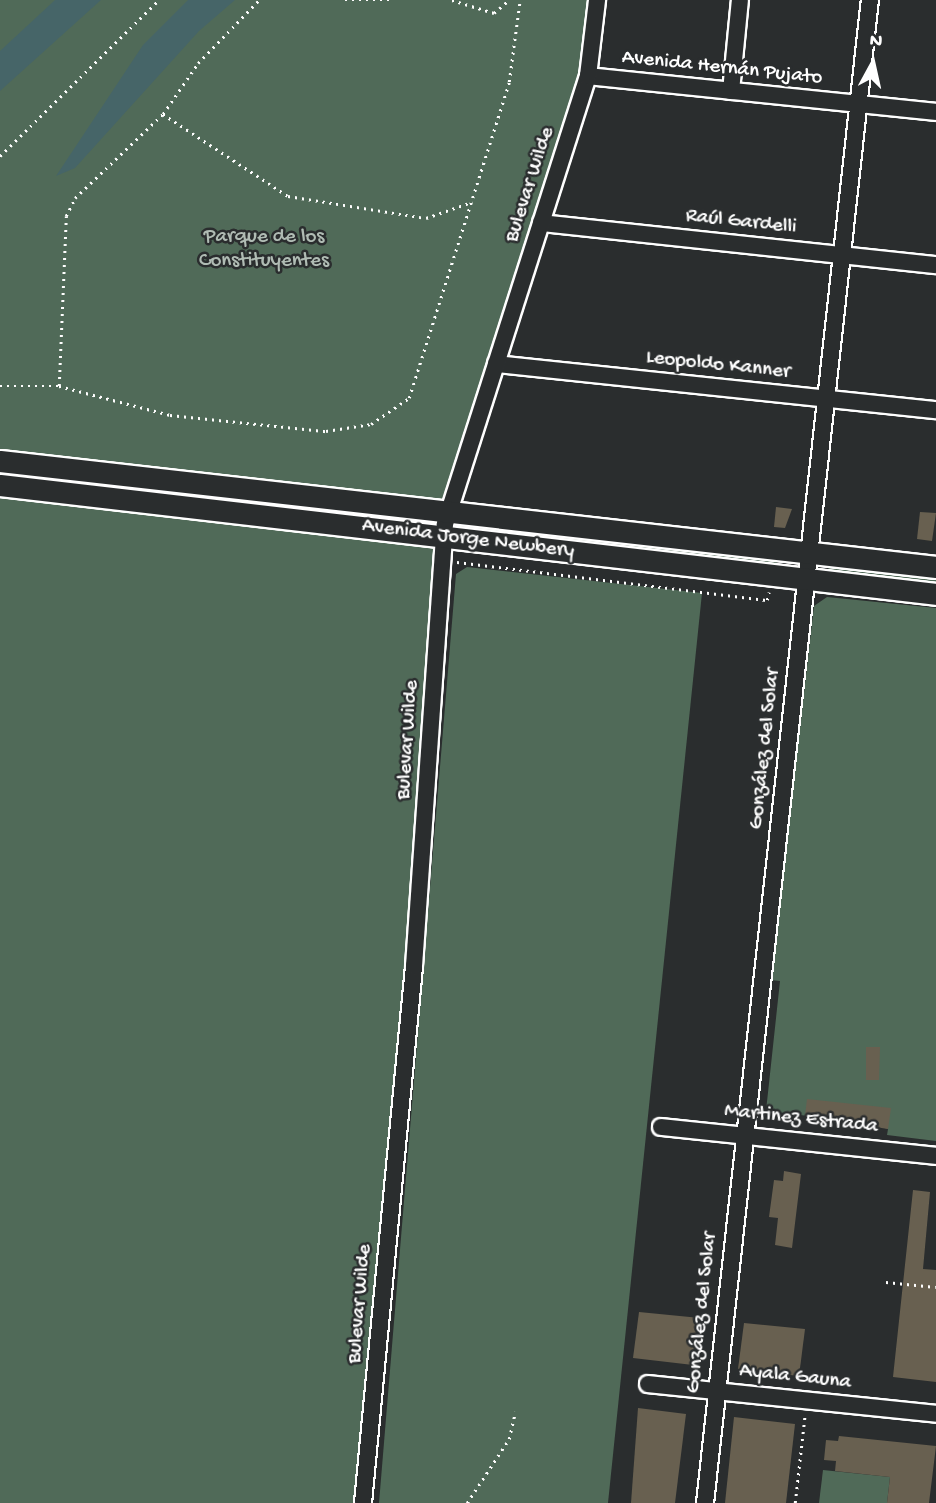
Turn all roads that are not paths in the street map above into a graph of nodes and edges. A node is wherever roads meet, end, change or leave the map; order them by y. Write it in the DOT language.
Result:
graph roads {
  1 [pos="597,0"];
  2 [pos="740,0"];
  3 [pos="870,0"];
  4 [pos="588,76"];
  5 [pos="731,91"];
  6 [pos="858,104"];
  7 [pos="936,112"];
  8 [pos="541,223"];
  9 [pos="842,255"];
  10 [pos="936,265"];
  11 [pos="496,364"];
  12 [pos="825,398"];
  13 [pos="936,410"];
  14 [pos="0,461"];
  15 [pos="0,485"];
  16 [pos="448,511"];
  17 [pos="444,537"];
  18 [pos="808,553"];
  19 [pos="936,566"];
  20 [pos="805,580"];
  21 [pos="936,594"];
  22 [pos="661,1127"];
  23 [pos="744,1135"];
  24 [pos="936,1156"];
  25 [pos="649,1384"];
  26 [pos="716,1391"];
  27 [pos="936,1415"];
  28 [pos="363,1503"];
  29 [pos="705,1503"];
  1 -- 4 [label="street, Bulevar Wilde"];
  2 -- 5 [label="street"];
  3 -- 6 [label="street, González del Solar"];
  4 -- 5 [label="street, Avenida Hernán Pujato"];
  4 -- 8 [label="street, Bulevar Wilde"];
  5 -- 6 [label="street, Avenida Hernán Pujato"];
  6 -- 7 [label="street, Avenida Hernán Pujato"];
  6 -- 9 [label="street, González del Solar"];
  8 -- 9 [label="street, Raúl Gardelli"];
  8 -- 11 [label="street, Bulevar Wilde"];
  9 -- 10 [label="street, Raúl Gardelli"];
  9 -- 12 [label="street, González del Solar"];
  11 -- 12 [label="street, Leopoldo Kanner"];
  11 -- 16 [label="street, Bulevar Wilde"];
  12 -- 13 [label="street, Leopoldo Kanner"];
  12 -- 18 [label="street, González del Solar"];
  14 -- 16 [label="main road, Avenida Jorge Newbery"];
  15 -- 17 [label="main road, Avenida Jorge Newbery"];
  16 -- 17 [label="street, Bulevar Wilde"];
  16 -- 18 [label="main road, Avenida Jorge Newbery"];
  17 -- 20 [label="main road, Avenida Jorge Newbery"];
  17 -- 28 [label="street, Bulevar Wilde"];
  18 -- 19 [label="main road, Avenida Jorge Newbery"];
  18 -- 20 [label="street, González del Solar"];
  20 -- 21 [label="main road, Avenida Jorge Newbery"];
  20 -- 23 [label="street, González del Solar"];
  22 -- 23 [label="street, Martinez Estrada"];
  23 -- 24 [label="street, Martinez Estrada"];
  23 -- 26 [label="street, González del Solar"];
  25 -- 26 [label="street, Ayala Gauna"];
  26 -- 27 [label="street, Ayala Gauna"];
  26 -- 29 [label="street, González del Solar"];
}
